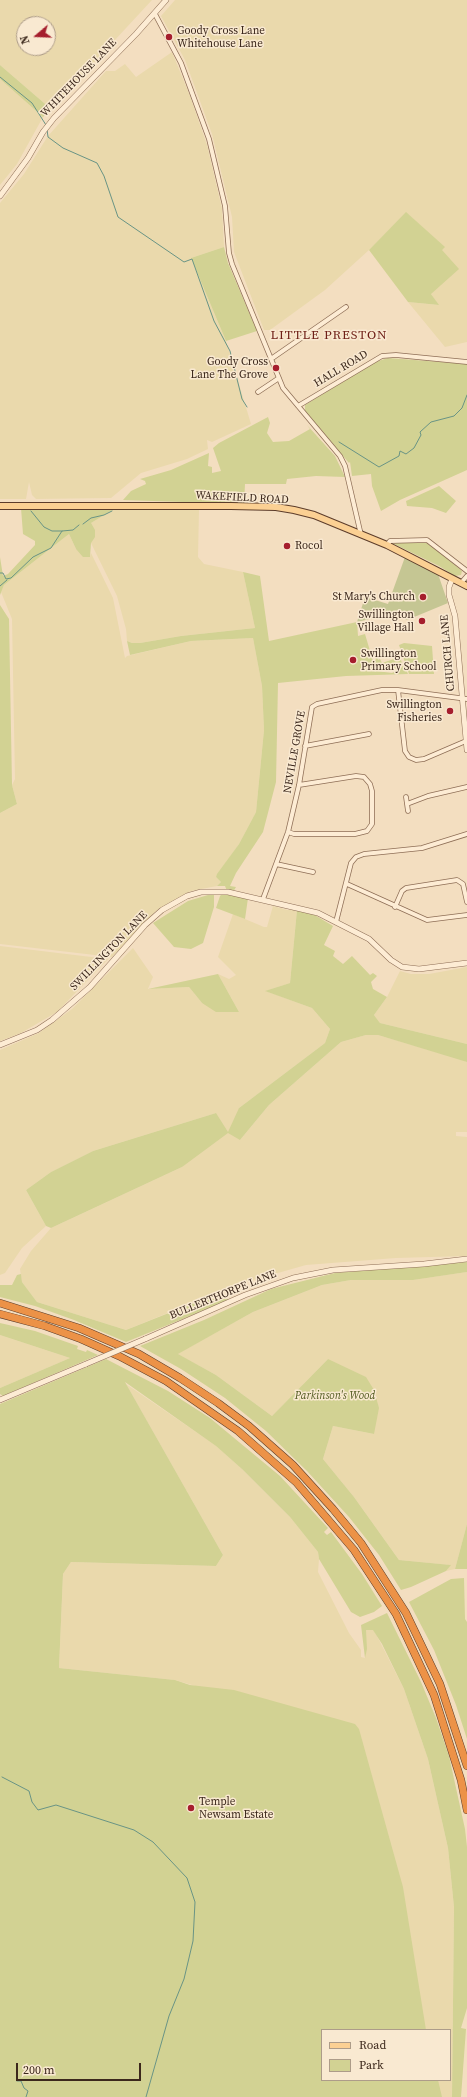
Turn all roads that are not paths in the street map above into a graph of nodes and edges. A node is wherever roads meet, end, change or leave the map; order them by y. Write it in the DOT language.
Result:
graph roads {
  1 [pos="166,0"];
  2 [pos="155,14"];
  3 [pos="0,196"];
  4 [pos="346,307"];
  5 [pos="271,359"];
  6 [pos="467,362"];
  7 [pos="279,378"];
  8 [pos="258,392"];
  9 [pos="298,406"];
  10 [pos="0,506"];
  11 [pos="361,535"];
  12 [pos="387,545"];
  13 [pos="467,571"];
  14 [pos="467,576"];
  15 [pos="452,579"];
  16 [pos="464,585"];
  17 [pos="398,690"];
  18 [pos="465,699"];
  19 [pos="369,734"];
  20 [pos="466,741"];
  21 [pos="305,746"];
  22 [pos="467,750"];
  23 [pos="299,785"];
  24 [pos="467,786"];
  25 [pos="406,797"];
  26 [pos="407,804"];
  27 [pos="408,811"];
  28 [pos="288,832"];
  29 [pos="467,834"];
  30 [pos="276,864"];
  31 [pos="312,872"];
  32 [pos="347,884"];
  33 [pos="263,899"];
  34 [pos="467,902"];
  35 [pos="395,907"];
  36 [pos="467,915"];
  37 [pos="336,922"];
  38 [pos="467,963"];
  39 [pos="0,1045"];
  40 [pos="467,1259"];
  41 [pos="0,1303"];
  42 [pos="0,1314"];
  43 [pos="0,1400"];
  44 [pos="467,1766"];
  45 [pos="467,1810"];
  1 -- 2 [label="street, WHITEHOUSE LANE"];
  2 -- 3 [label="street, WHITEHOUSE LANE"];
  2 -- 5 [label="street"];
  4 -- 5 [label="street"];
  5 -- 7 [label="street"];
  6 -- 9 [label="street, HALL ROAD"];
  7 -- 8 [label="street"];
  7 -- 9 [label="street"];
  9 -- 11 [label="street"];
  10 -- 11 [label="main road, WAKEFIELD ROAD"];
  11 -- 12 [label="main road, WAKEFIELD ROAD"];
  12 -- 13 [label="street"];
  12 -- 15 [label="main road, WAKEFIELD ROAD"];
  14 -- 16 [label="street"];
  15 -- 16 [label="main road, WAKEFIELD ROAD"];
  15 -- 18 [label="street, CHURCH LANE"];
  17 -- 18 [label="street, NEVILLE GROVE"];
  17 -- 20 [label="street"];
  17 -- 21 [label="street, NEVILLE GROVE"];
  18 -- 20 [label="street, CHURCH LANE"];
  19 -- 21 [label="street"];
  20 -- 22 [label="street, CHURCH LANE"];
  21 -- 23 [label="street, NEVILLE GROVE"];
  23 -- 28 [label="street, NEVILLE GROVE"];
  23 -- 28 [label="street"];
  24 -- 26 [label="street"];
  25 -- 26 [label="street"];
  26 -- 27 [label="street"];
  28 -- 30 [label="street, NEVILLE GROVE"];
  29 -- 32 [label="street"];
  30 -- 31 [label="street"];
  30 -- 33 [label="street, NEVILLE GROVE"];
  32 -- 35 [label="street"];
  32 -- 37 [label="street"];
  33 -- 37 [label="street, SWILLINGTON LANE"];
  33 -- 39 [label="street, SWILLINGTON LANE"];
  34 -- 35 [label="street"];
  35 -- 36 [label="street"];
  37 -- 38 [label="street, SWILLINGTON LANE"];
  40 -- 43 [label="street, BULLERTHORPE LANE, bridge"];
  41 -- 44 [label="highway"];
  42 -- 45 [label="highway"];
}
